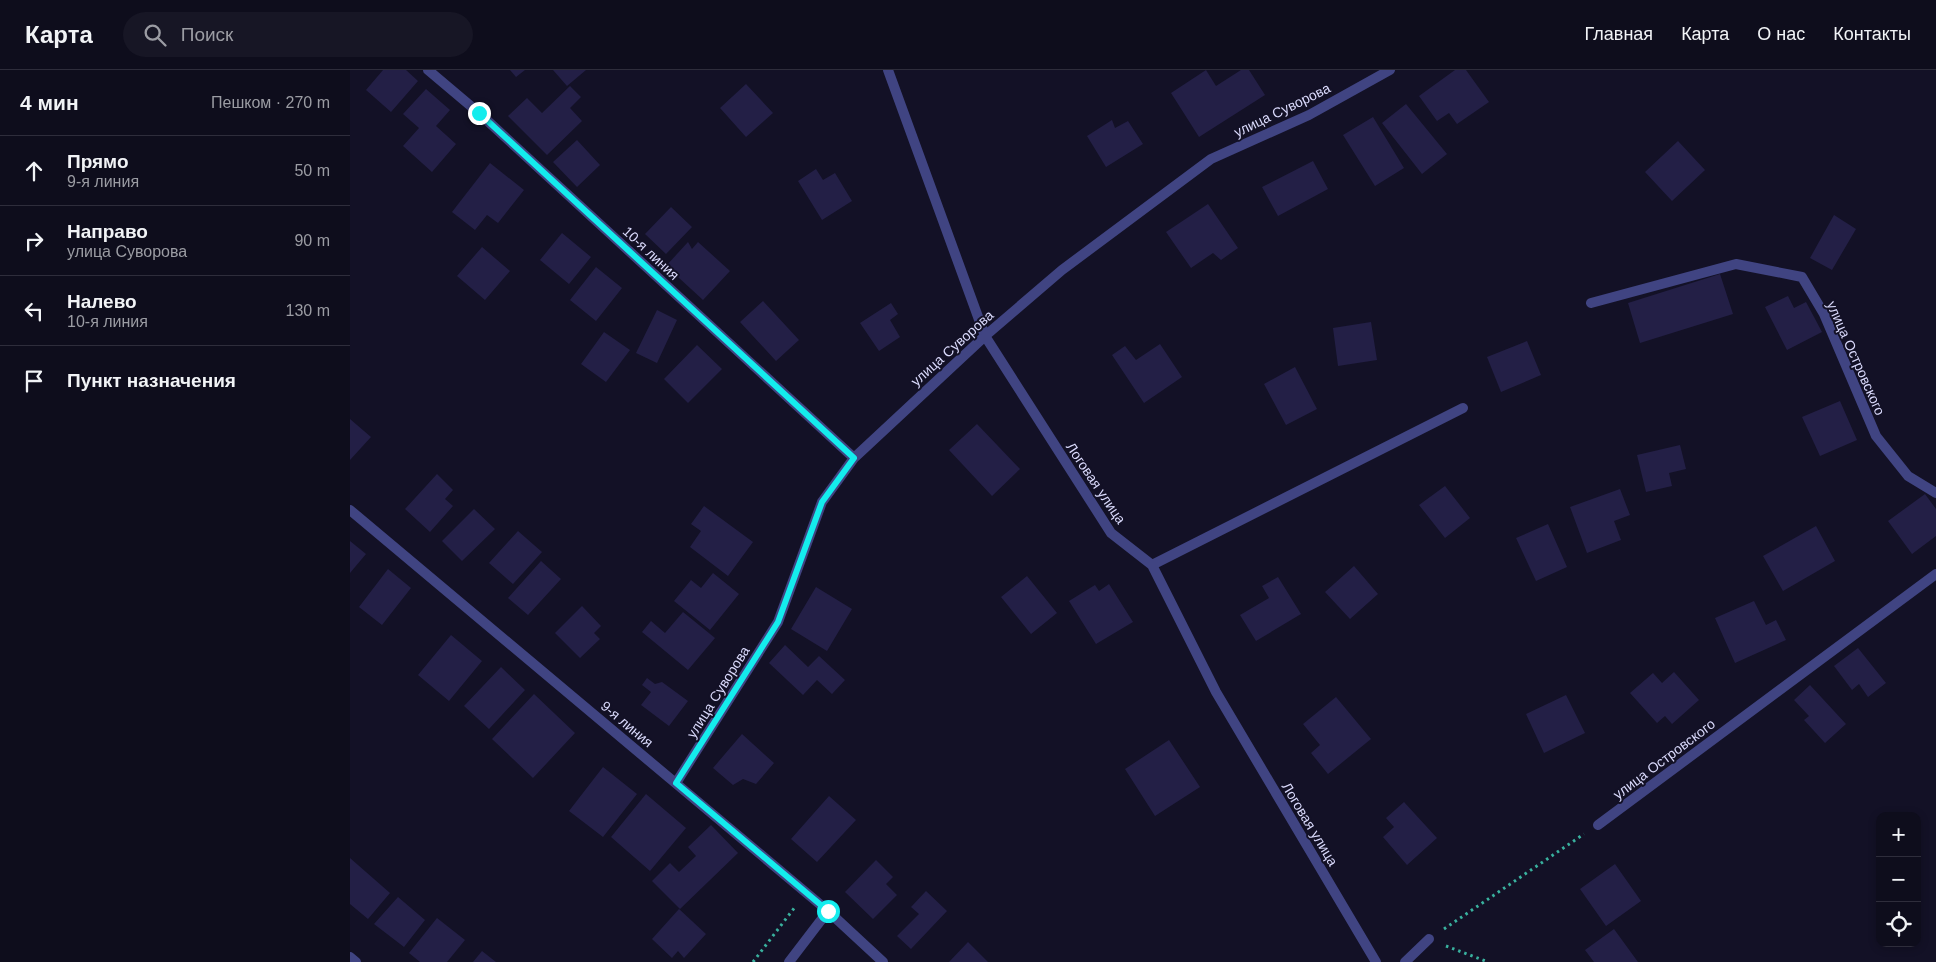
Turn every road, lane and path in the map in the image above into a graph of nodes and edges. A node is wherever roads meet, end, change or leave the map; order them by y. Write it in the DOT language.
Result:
graph roads {
  1 [pos="428,70"];
  2 [pos="888,70"];
  3 [pos="1390,70"];
  4 [pos="1591,303"];
  5 [pos="984,336"];
  6 [pos="1463,408"];
  7 [pos="854,458"];
  8 [pos="1936,493"];
  9 [pos="350,510"];
  10 [pos="1152,565"];
  11 [pos="1935,576"];
  12 [pos="676,783"];
  13 [pos="1598,825"];
  14 [pos="806,893"];
  15 [pos="828,911"];
  16 [pos="1429,939"];
  17 [pos="350,957"];
  18 [pos="356,962"];
  19 [pos="753,962"];
  20 [pos="789,962"];
  21 [pos="883,962"];
  22 [pos="1376,962"];
  23 [pos="1405,962"];
  24 [pos="1488,962"];
  1 -- 7 [label="street, 10-я линия"];
  2 -- 5 [label="street, Логовая улица"];
  3 -- 5 [label="street, улица Суворова"];
  4 -- 8 [label="street, улица Островского"];
  5 -- 7 [label="street, улица Суворова"];
  5 -- 10 [label="street, Логовая улица"];
  6 -- 10 [label="street"];
  7 -- 12 [label="street, улица Суворова"];
  9 -- 12 [label="street, 9-я линия"];
  10 -- 22 [label="street, Логовая улица"];
  11 -- 13 [label="street, улица Островского"];
  12 -- 14 [label="street, 9-я линия"];
  13 -- 16 [label="path"];
  14 -- 15 [label="street, 9-я линия"];
  14 -- 19 [label="path"];
  15 -- 20 [label="street"];
  15 -- 21 [label="street, 9-я линия"];
  16 -- 23 [label="street"];
  16 -- 24 [label="path"];
  17 -- 18 [label="street"];
}
